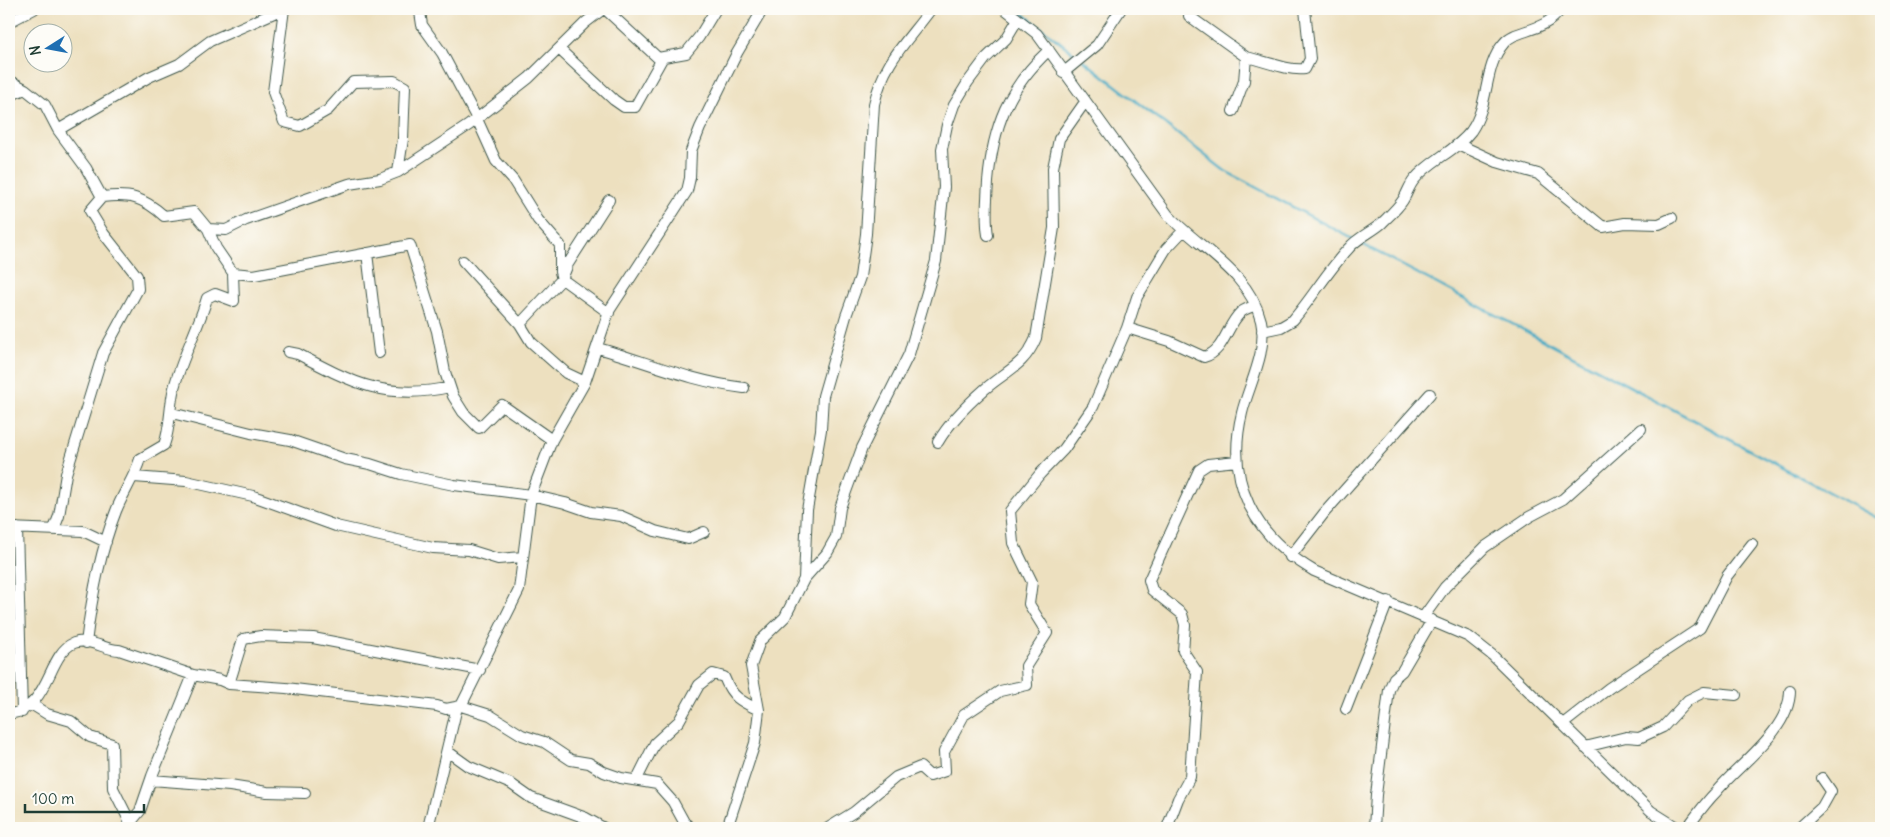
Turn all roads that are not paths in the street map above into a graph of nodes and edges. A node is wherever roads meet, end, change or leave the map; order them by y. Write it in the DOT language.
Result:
graph roads {
  1 [pos="34,9"];
  2 [pos="283,9"];
  3 [pos="422,9"];
  4 [pos="604,9"];
  5 [pos="716,9"];
  6 [pos="763,9"];
  7 [pos="931,9"];
  8 [pos="1005,9"];
  9 [pos="1121,9"];
  10 [pos="1306,9"];
  11 [pos="1561,9"];
  12 [pos="1188,16"];
  13 [pos="1018,19"];
  14 [pos="9,22"];
  15 [pos="559,49"];
  16 [pos="1049,50"];
  17 [pos="663,57"];
  18 [pos="1246,57"];
  19 [pos="1064,73"];
  20 [pos="9,80"];
  21 [pos="25,89"];
  22 [pos="9,96"];
  23 [pos="1084,102"];
  24 [pos="1233,111"];
  25 [pos="477,119"];
  26 [pos="58,130"];
  27 [pos="1460,145"];
  28 [pos="398,172"];
  29 [pos="102,197"];
  30 [pos="608,200"];
  31 [pos="1672,218"];
  32 [pos="208,229"];
  33 [pos="1183,231"];
  34 [pos="988,235"];
  35 [pos="367,253"];
  36 [pos="463,261"];
  37 [pos="233,272"];
  38 [pos="562,279"];
  39 [pos="1255,306"];
  40 [pos="609,313"];
  41 [pos="520,324"];
  42 [pos="1127,328"];
  43 [pos="1262,331"];
  44 [pos="598,348"];
  45 [pos="288,352"];
  46 [pos="378,353"];
  47 [pos="585,382"];
  48 [pos="450,387"];
  49 [pos="744,388"];
  50 [pos="1430,394"];
  51 [pos="172,413"];
  52 [pos="1641,429"];
  53 [pos="552,440"];
  54 [pos="938,442"];
  55 [pos="1236,461"];
  56 [pos="134,477"];
  57 [pos="531,495"];
  58 [pos="13,528"];
  59 [pos="54,529"];
  60 [pos="704,532"];
  61 [pos="106,542"];
  62 [pos="1752,544"];
  63 [pos="522,557"];
  64 [pos="1290,557"];
  65 [pos="804,579"];
  66 [pos="1388,601"];
  67 [pos="1428,618"];
  68 [pos="86,642"];
  69 [pos="480,670"];
  70 [pos="193,675"];
  71 [pos="229,684"];
  72 [pos="1790,692"];
  73 [pos="1736,695"];
  74 [pos="31,704"];
  75 [pos="459,706"];
  76 [pos="1346,709"];
  77 [pos="759,710"];
  78 [pos="22,712"];
  79 [pos="9,714"];
  80 [pos="1563,724"];
  81 [pos="1585,747"];
  82 [pos="447,751"];
  83 [pos="1822,778"];
  84 [pos="637,779"];
  85 [pos="151,780"];
  86 [pos="305,793"];
  87 [pos="128,825"];
  88 [pos="428,828"];
  89 [pos="604,828"];
  90 [pos="691,828"];
  91 [pos="727,828"];
  92 [pos="828,828"];
  93 [pos="1167,828"];
  94 [pos="1374,828"];
  95 [pos="1678,828"];
  96 [pos="1687,828"];
  97 [pos="1799,828"];
  1 -- 14 [label="street"];
  2 -- 26 [label="street"];
  2 -- 28 [label="street"];
  3 -- 25 [label="street"];
  4 -- 15 [label="street"];
  4 -- 17 [label="street"];
  5 -- 17 [label="street"];
  6 -- 40 [label="street"];
  7 -- 65 [label="street"];
  8 -- 13 [label="street"];
  9 -- 19 [label="street"];
  10 -- 18 [label="street"];
  11 -- 27 [label="street"];
  12 -- 18 [label="street"];
  13 -- 16 [label="street"];
  13 -- 65 [label="street"];
  15 -- 17 [label="street"];
  15 -- 25 [label="street"];
  16 -- 19 [label="street"];
  16 -- 34 [label="street"];
  18 -- 24 [label="street"];
  19 -- 23 [label="street"];
  20 -- 21 [label="street"];
  21 -- 22 [label="street"];
  21 -- 26 [label="street"];
  23 -- 33 [label="street"];
  23 -- 54 [label="street"];
  25 -- 28 [label="street"];
  25 -- 38 [label="street"];
  26 -- 29 [label="street"];
  27 -- 31 [label="street"];
  27 -- 43 [label="street"];
  28 -- 32 [label="street"];
  29 -- 32 [label="street"];
  29 -- 59 [label="street"];
  30 -- 38 [label="street"];
  32 -- 37 [label="street"];
  33 -- 39 [label="street"];
  33 -- 42 [label="street"];
  35 -- 37 [label="street"];
  35 -- 46 [label="street"];
  35 -- 48 [label="street"];
  36 -- 41 [label="street"];
  37 -- 51 [label="street"];
  38 -- 40 [label="street"];
  38 -- 41 [label="street"];
  39 -- 42 [label="street"];
  39 -- 43 [label="street"];
  40 -- 44 [label="street"];
  41 -- 47 [label="street"];
  42 -- 92 [label="street"];
  43 -- 55 [label="street"];
  44 -- 47 [label="street"];
  44 -- 49 [label="street"];
  45 -- 48 [label="street"];
  47 -- 53 [label="street"];
  48 -- 53 [label="street"];
  50 -- 64 [label="street"];
  51 -- 56 [label="street"];
  51 -- 57 [label="street"];
  52 -- 67 [label="street"];
  53 -- 57 [label="street"];
  55 -- 64 [label="street"];
  55 -- 93 [label="street"];
  56 -- 61 [label="street"];
  56 -- 63 [label="street"];
  57 -- 60 [label="street"];
  57 -- 63 [label="street"];
  58 -- 59 [label="street"];
  58 -- 78 [label="street"];
  59 -- 61 [label="street"];
  61 -- 68 [label="street"];
  62 -- 80 [label="street"];
  63 -- 69 [label="street"];
  64 -- 66 [label="street"];
  65 -- 77 [label="street"];
  66 -- 67 [label="street"];
  66 -- 76 [label="street"];
  67 -- 80 [label="street"];
  67 -- 94 [label="street"];
  68 -- 70 [label="street"];
  68 -- 74 [label="street"];
  69 -- 71 [label="street"];
  69 -- 75 [label="street"];
  70 -- 71 [label="street"];
  70 -- 85 [label="street"];
  71 -- 75 [label="street"];
  72 -- 96 [label="street"];
  73 -- 81 [label="street"];
  74 -- 78 [label="street"];
  74 -- 87 [label="street"];
  75 -- 82 [label="street"];
  75 -- 84 [label="street"];
  77 -- 84 [label="street"];
  77 -- 91 [label="street"];
  78 -- 79 [label="street"];
  80 -- 81 [label="street"];
  81 -- 95 [label="street"];
  82 -- 88 [label="street"];
  82 -- 89 [label="street"];
  83 -- 97 [label="street"];
  84 -- 90 [label="street"];
  85 -- 86 [label="street"];
  85 -- 87 [label="street"];
}
